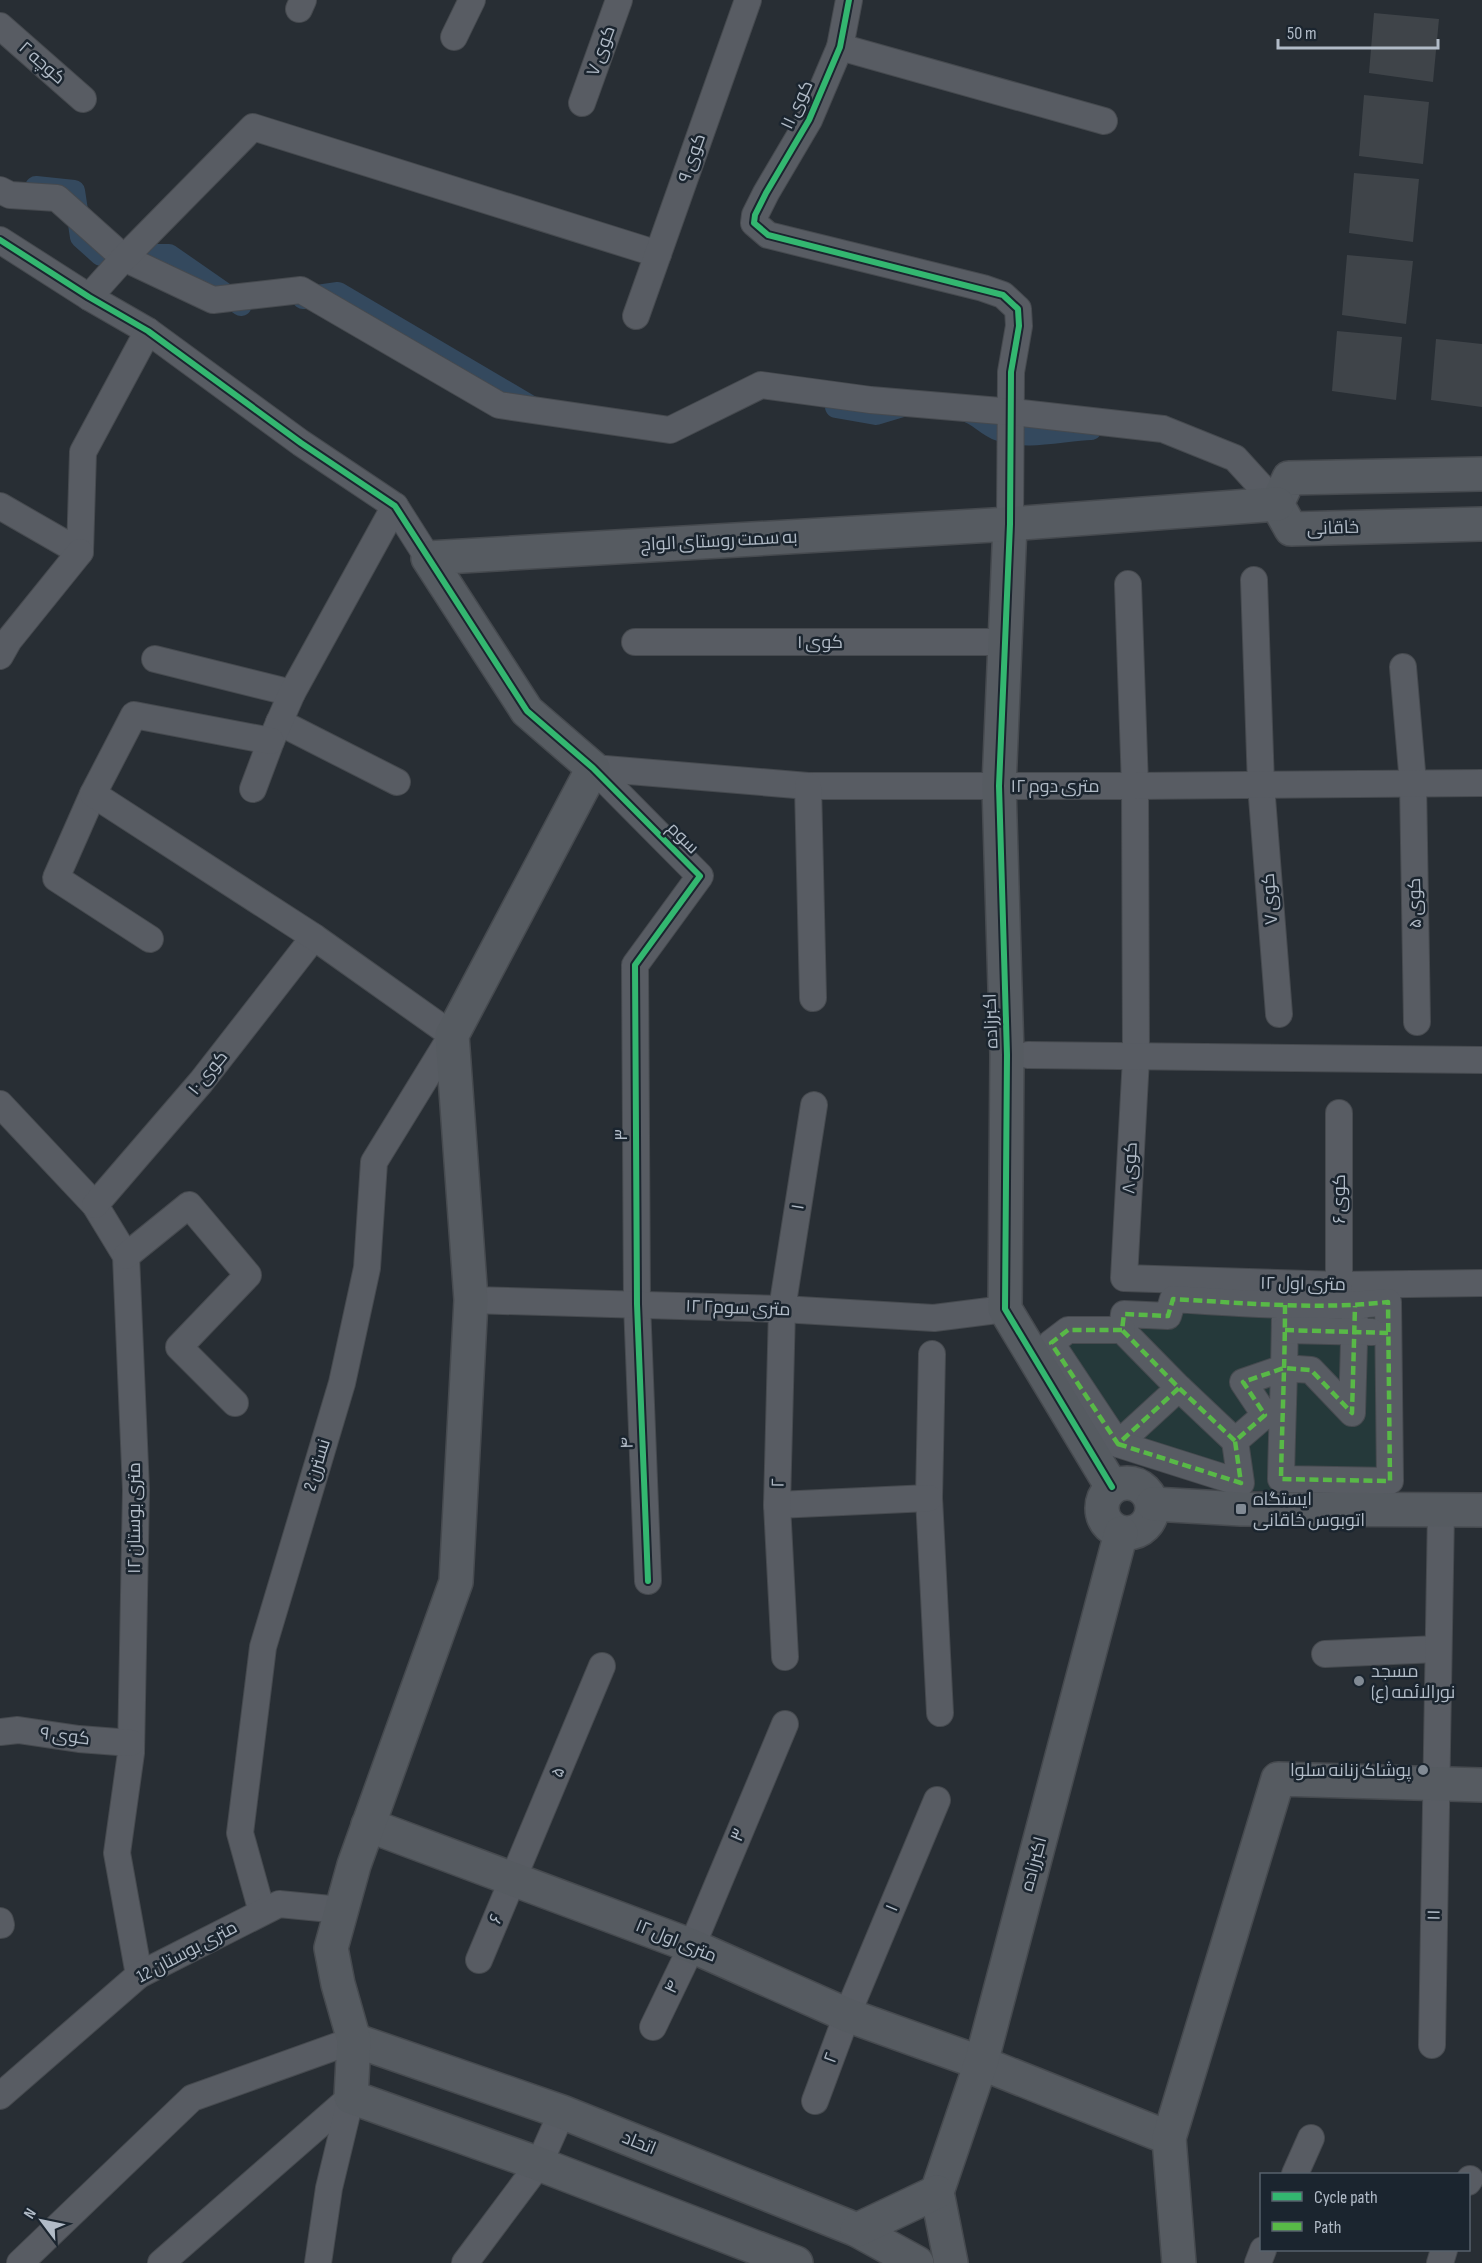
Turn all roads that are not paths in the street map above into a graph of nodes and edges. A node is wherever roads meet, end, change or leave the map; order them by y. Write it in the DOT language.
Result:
graph roads {
  1 [pos="472,0"];
  2 [pos="619,0"];
  3 [pos="748,0"];
  4 [pos="849,0"];
  5 [pos="0,26"];
  6 [pos="454,37"];
  7 [pos="840,47"];
  8 [pos="83,99"];
  9 [pos="582,103"];
  10 [pos="1104,121"];
  11 [pos="0,190"];
  12 [pos="0,240"];
  13 [pos="658,254"];
  14 [pos="124,258"];
  15 [pos="89,297"];
  16 [pos="636,316"];
  17 [pos="148,331"];
  18 [pos="1012,412"];
  19 [pos="1482,474"];
  20 [pos="1277,504"];
  21 [pos="0,506"];
  22 [pos="395,506"];
  23 [pos="1010,524"];
  24 [pos="1482,524"];
  25 [pos="80,552"];
  26 [pos="429,558"];
  27 [pos="1254,580"];
  28 [pos="1128,584"];
  29 [pos="635,642"];
  30 [pos="1005,642"];
  31 [pos="0,656"];
  32 [pos="155,659"];
  33 [pos="1403,667"];
  34 [pos="292,693"];
  35 [pos="275,731"];
  36 [pos="593,768"];
  37 [pos="397,782"];
  38 [pos="1413,783"];
  39 [pos="1482,783"];
  40 [pos="1261,785"];
  41 [pos="808,786"];
  42 [pos="999,786"];
  43 [pos="1136,786"];
  44 [pos="253,789"];
  45 [pos="93,794"];
  46 [pos="314,937"];
  47 [pos="150,939"];
  48 [pos="635,965"];
  49 [pos="813,998"];
  50 [pos="1279,1014"];
  51 [pos="1417,1022"];
  52 [pos="452,1035"];
  53 [pos="1028,1055"];
  54 [pos="1136,1058"];
  55 [pos="1482,1060"];
  56 [pos="0,1104"];
  57 [pos="814,1105"];
  58 [pos="1339,1113"];
  59 [pos="95,1205"];
  60 [pos="126,1256"];
  61 [pos="1124,1278"];
  62 [pos="1482,1283"];
  63 [pos="1339,1285"];
  64 [pos="471,1300"];
  65 [pos="637,1304"];
  66 [pos="1355,1306"];
  67 [pos="782,1309"];
  68 [pos="1005,1309"];
  69 [pos="1285,1318"];
  70 [pos="1122,1330"];
  71 [pos="1355,1332"];
  72 [pos="1388,1333"];
  73 [pos="932,1354"];
  74 [pos="1284,1368"];
  75 [pos="1179,1388"];
  76 [pos="235,1403"];
  77 [pos="1235,1441"];
  78 [pos="1119,1444"];
  79 [pos="1112,1487"];
  80 [pos="929,1498"];
  81 [pos="1153,1504"];
  82 [pos="777,1505"];
  83 [pos="1441,1510"];
  84 [pos="1482,1510"];
  85 [pos="1121,1533"];
  86 [pos="648,1581"];
  87 [pos="1438,1649"];
  88 [pos="1325,1654"];
  89 [pos="785,1657"];
  90 [pos="602,1666"];
  91 [pos="940,1713"];
  92 [pos="785,1724"];
  93 [pos="0,1732"];
  94 [pos="131,1743"];
  95 [pos="1436,1784"];
  96 [pos="1482,1785"];
  97 [pos="937,1800"];
  98 [pos="368,1825"];
  99 [pos="514,1879"];
  100 [pos="341,1910"];
  101 [pos="262,1912"];
  102 [pos="692,1946"];
  103 [pos="478,1960"];
  104 [pos="139,1975"];
  105 [pos="847,2015"];
  106 [pos="653,2027"];
  107 [pos="354,2040"];
  108 [pos="1432,2045"];
  109 [pos="981,2063"];
  110 [pos="2,2089"];
  111 [pos="351,2097"];
  112 [pos="815,2101"];
  113 [pos="562,2112"];
  114 [pos="1169,2138"];
  115 [pos="1311,2138"];
  116 [pos="539,2164"];
  117 [pos="1296,2173"];
  118 [pos="937,2192"];
  119 [pos="857,2230"];
  120 [pos="20,2263"];
  121 [pos="161,2263"];
  122 [pos="318,2263"];
  123 [pos="465,2263"];
  124 [pos="796,2263"];
  125 [pos="918,2263"];
  126 [pos="951,2263"];
  127 [pos="1179,2263"];
  1 -- 6 [label="street"];
  2 -- 9 [label="street, کوی ۷"];
  3 -- 13 [label="street, کوی ۹"];
  4 -- 7 [label="street, کوی ۱۱"];
  5 -- 8 [label="street, کوچه ۲"];
  7 -- 10 [label="street"];
  7 -- 18 [label="street, کوی ۱۱"];
  11 -- 14 [label="street"];
  12 -- 15 [label="street"];
  13 -- 14 [label="street"];
  13 -- 16 [label="street, کوی ۹"];
  14 -- 15 [label="street"];
  14 -- 18 [label="street"];
  15 -- 17 [label="street"];
  17 -- 22 [label="street"];
  17 -- 25 [label="street"];
  18 -- 20 [label="street"];
  18 -- 23 [label="street"];
  19 -- 20 [label="street"];
  20 -- 23 [label="street, به سمت روستای الواج"];
  20 -- 24 [label="street, خاقانی"];
  21 -- 25 [label="street"];
  22 -- 26 [label="street"];
  22 -- 34 [label="street"];
  23 -- 26 [label="street, به سمت روستای الواج"];
  23 -- 30 [label="street, اکبرزاده"];
  25 -- 31 [label="street"];
  26 -- 36 [label="street"];
  27 -- 40 [label="street, کوی ۷"];
  28 -- 43 [label="street, کوی ۸"];
  29 -- 30 [label="street, کوی ۱"];
  30 -- 42 [label="street, اکبرزاده"];
  32 -- 34 [label="street"];
  33 -- 38 [label="street, کوی ۵"];
  34 -- 35 [label="street"];
  35 -- 37 [label="street"];
  35 -- 44 [label="street"];
  35 -- 45 [label="street"];
  36 -- 41 [label="street, ۱۲ متری دوم"];
  36 -- 48 [label="street, سوم"];
  36 -- 52 [label="street"];
  38 -- 39 [label="street, ۱۲ متری دوم"];
  38 -- 40 [label="street, ۱۲ متری دوم"];
  38 -- 51 [label="street, کوی ۵"];
  40 -- 43 [label="street, ۱۲ متری دوم"];
  40 -- 50 [label="street, کوی ۷"];
  41 -- 42 [label="street, ۱۲ متری دوم"];
  41 -- 49 [label="street"];
  42 -- 43 [label="street, ۱۲ متری دوم"];
  42 -- 68 [label="street, اکبرزاده"];
  43 -- 54 [label="street, کوی ۸"];
  45 -- 46 [label="street"];
  45 -- 47 [label="street"];
  46 -- 52 [label="street"];
  46 -- 59 [label="street, کوی ۱۰"];
  48 -- 65 [label="street, ۳"];
  52 -- 64 [label="street"];
  52 -- 101 [label="street, نسترن 2"];
  53 -- 54 [label="street"];
  54 -- 55 [label="street"];
  54 -- 61 [label="street, کوی ۸"];
  56 -- 59 [label="street, ۱۲ متری بوستان"];
  57 -- 67 [label="street, ۱"];
  58 -- 63 [label="street, کوی ۶"];
  59 -- 60 [label="street, ۱۲ متری بوستان"];
  60 -- 76 [label="street"];
  60 -- 94 [label="street, ۱۲ متری بوستان"];
  61 -- 63 [label="street, ۱۲ متری اول"];
  62 -- 63 [label="street, ۱۲ متری اول"];
  64 -- 65 [label="street, ۱۲ متری سوم۲"];
  64 -- 98 [label="street"];
  65 -- 67 [label="street, ۱۲ متری سوم۲"];
  65 -- 86 [label="street, ۴"];
  66 -- 69 [label="street"];
  66 -- 71 [label="street"];
  66 -- 72 [label="street"];
  67 -- 68 [label="street, ۱۲ متری سوم۲"];
  67 -- 82 [label="street, ۲"];
  68 -- 79 [label="street"];
  69 -- 70 [label="street"];
  69 -- 71 [label="street"];
  69 -- 74 [label="street"];
  70 -- 75 [label="street"];
  70 -- 78 [label="street"];
  71 -- 72 [label="street"];
  71 -- 74 [label="street"];
  72 -- 74 [label="street"];
  73 -- 80 [label="street"];
  74 -- 77 [label="street"];
  75 -- 77 [label="street"];
  75 -- 78 [label="street"];
  77 -- 78 [label="street"];
  79 -- 81 [label="street"];
  79 -- 85 [label="street"];
  80 -- 82 [label="street"];
  80 -- 91 [label="street"];
  81 -- 83 [label="street"];
  81 -- 85 [label="street"];
  82 -- 89 [label="street, ۲"];
  83 -- 84 [label="street"];
  83 -- 87 [label="street, ۱۱"];
  85 -- 109 [label="street, اکبرزاده"];
  87 -- 88 [label="street"];
  87 -- 95 [label="street, ۱۱"];
  90 -- 99 [label="street, ۵"];
  92 -- 102 [label="street, ۳"];
  93 -- 94 [label="street, کوی ۹"];
  94 -- 104 [label="street, ۱۲ متری بوستان"];
  95 -- 96 [label="street"];
  95 -- 108 [label="street, ۱۱"];
  95 -- 114 [label="street"];
  97 -- 105 [label="street, ۱"];
  98 -- 99 [label="street, ۱۲ متری اول"];
  98 -- 100 [label="street"];
  99 -- 102 [label="street, ۱۲ متری اول"];
  99 -- 103 [label="street, ۶"];
  100 -- 101 [label="street, 12 متری بوستان"];
  100 -- 107 [label="street"];
  101 -- 104 [label="street, 12 متری بوستان"];
  102 -- 105 [label="street, ۱۲ متری اول"];
  102 -- 106 [label="street, ۴"];
  104 -- 110 [label="street, 12 متری بوستان"];
  105 -- 109 [label="street, ۱۲ متری اول"];
  105 -- 112 [label="street, ۲"];
  107 -- 111 [label="street"];
  107 -- 113 [label="street, اتحاد"];
  107 -- 120 [label="street"];
  109 -- 114 [label="street, ۱۲ متری اول"];
  109 -- 118 [label="street, اکبرزاده"];
  111 -- 116 [label="street"];
  111 -- 121 [label="street"];
  111 -- 122 [label="street"];
  113 -- 116 [label="street"];
  113 -- 119 [label="street, اتحاد"];
  114 -- 127 [label="street"];
  115 -- 117 [label="street"];
  116 -- 123 [label="street"];
  116 -- 124 [label="street"];
  118 -- 119 [label="street"];
  118 -- 126 [label="street"];
  119 -- 125 [label="street, اتحاد"];
}
